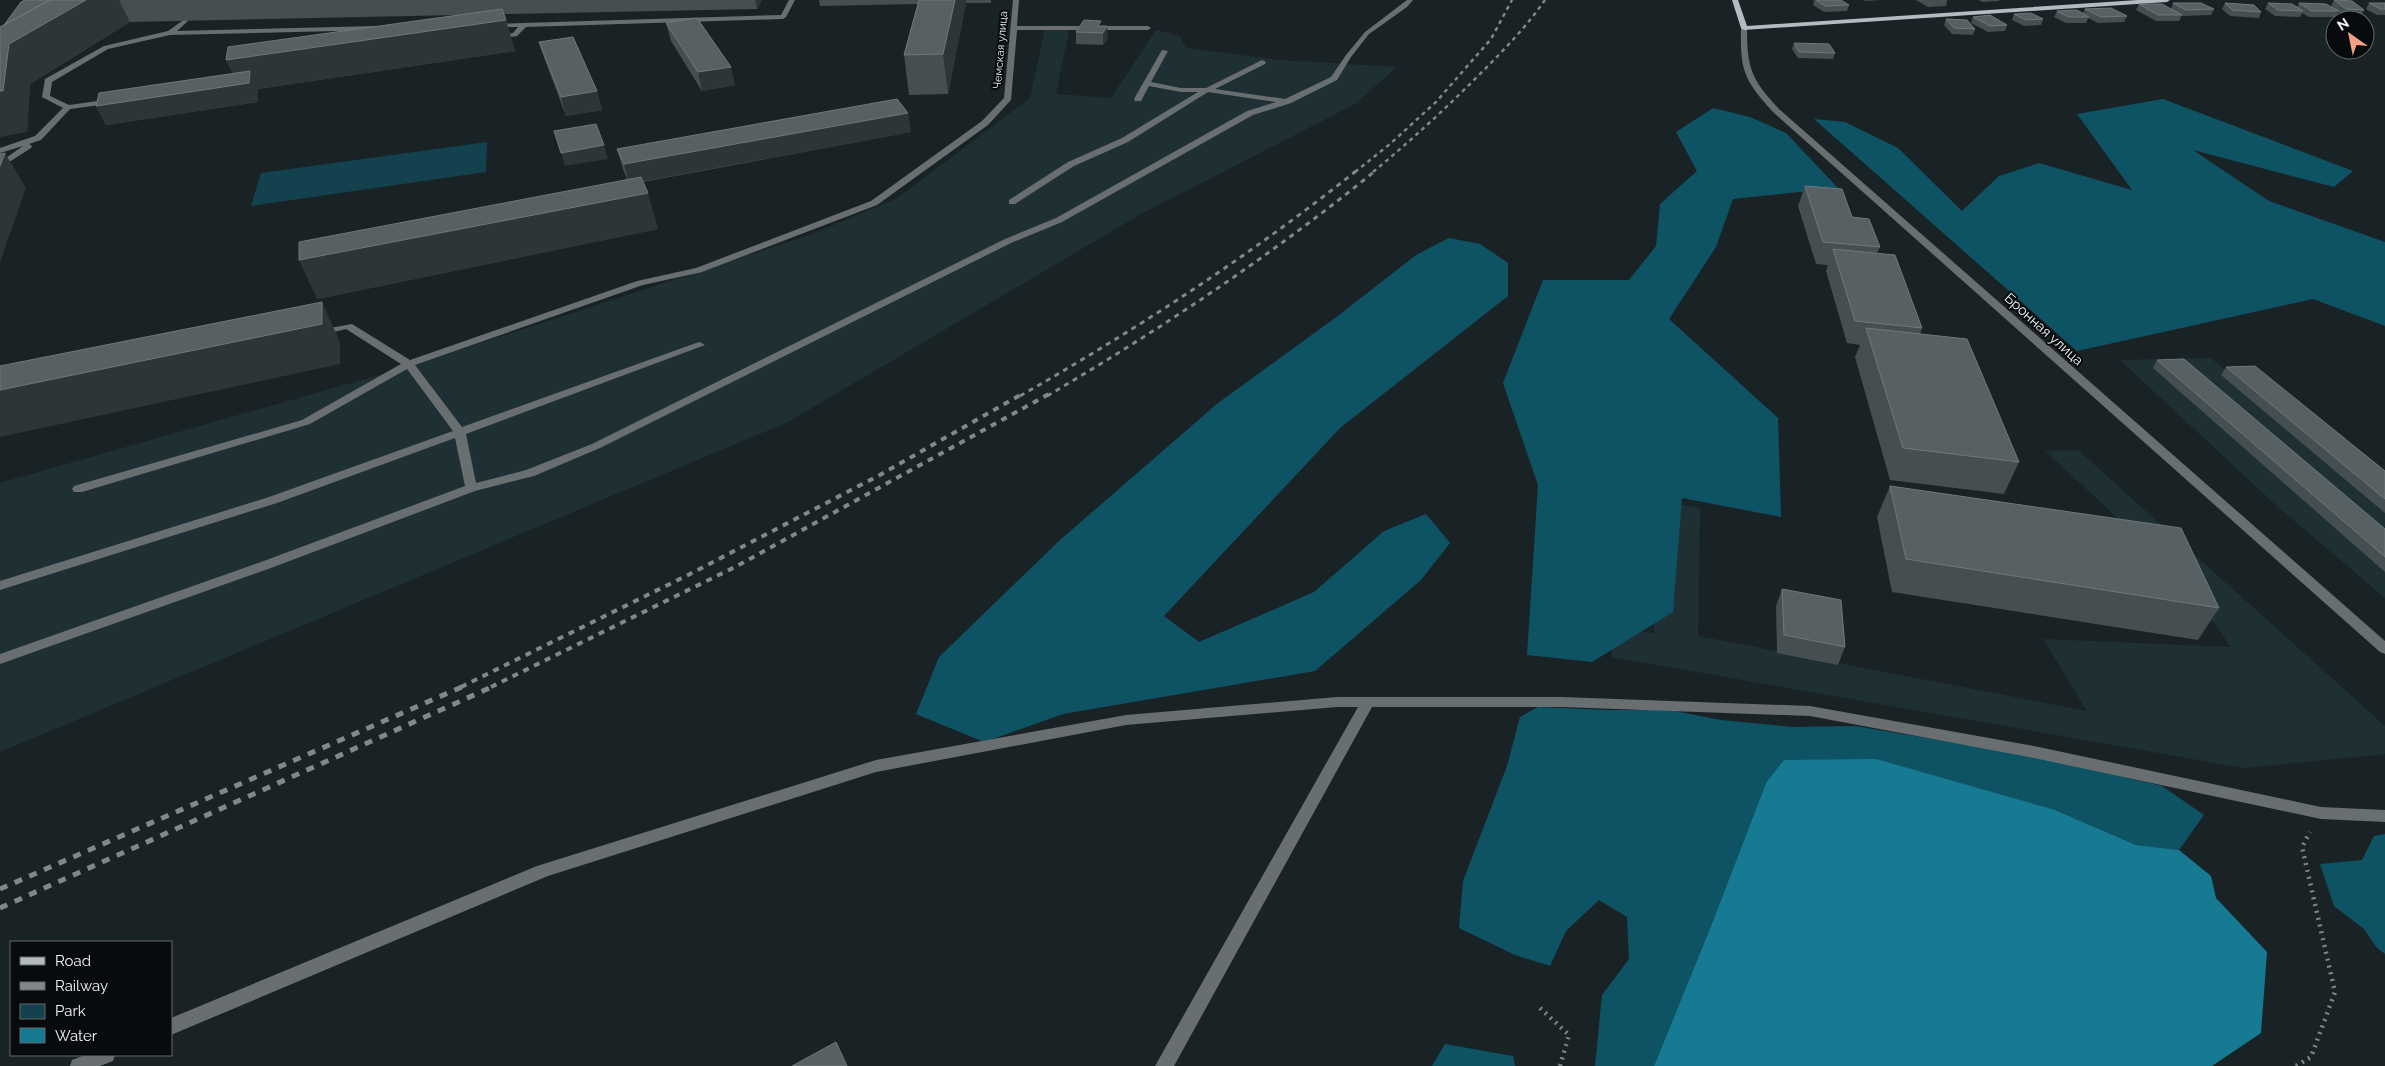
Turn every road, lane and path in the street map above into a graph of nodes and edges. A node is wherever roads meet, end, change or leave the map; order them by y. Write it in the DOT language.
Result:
graph roads {
  1 [pos="792,0"];
  2 [pos="1016,0"];
  3 [pos="1410,0"];
  4 [pos="1735,0"];
  5 [pos="2167,0"];
  6 [pos="522,14"];
  7 [pos="185,21"];
  8 [pos="524,25"];
  9 [pos="484,26"];
  10 [pos="386,28"];
  11 [pos="1014,28"];
  12 [pos="1148,28"];
  13 [pos="1744,28"];
  14 [pos="170,33"];
  15 [pos="486,39"];
  16 [pos="1164,52"];
  17 [pos="1262,62"];
  18 [pos="1145,83"];
  19 [pos="1207,90"];
  20 [pos="125,99"];
  21 [pos="1138,99"];
  22 [pos="1288,102"];
  23 [pos="68,107"];
  24 [pos="38,138"];
  25 [pos="0,151"];
  26 [pos="0,166"];
  27 [pos="1012,202"];
  28 [pos="310,334"];
  29 [pos="700,345"];
  30 [pos="409,364"];
  31 [pos="460,432"];
  32 [pos="471,488"];
  33 [pos="78,490"];
  34 [pos="0,586"];
  35 [pos="2385,649"];
  36 [pos="0,659"];
  37 [pos="1368,702"];
  38 [pos="2321,813"];
  39 [pos="2385,816"];
  40 [pos="1540,1008"];
  41 [pos="172,1027"];
  42 [pos="103,1056"];
  43 [pos="78,1066"];
  44 [pos="1164,1066"];
  45 [pos="1560,1066"];
  46 [pos="2296,1066"];
  1 -- 8 [label="street"];
  2 -- 11 [label="street, Чемская улица"];
  3 -- 22 [label="street"];
  4 -- 13 [label="main road, Бронная улица"];
  5 -- 13 [label="main road"];
  6 -- 8 [label="street"];
  7 -- 14 [label="street"];
  8 -- 9 [label="street"];
  8 -- 15 [label="street"];
  10 -- 14 [label="street"];
  11 -- 12 [label="street"];
  11 -- 30 [label="street, Чемская улица"];
  13 -- 35 [label="street, Бронная улица"];
  14 -- 23 [label="street"];
  16 -- 18 [label="street"];
  17 -- 19 [label="street"];
  18 -- 19 [label="street"];
  18 -- 21 [label="street"];
  19 -- 22 [label="street"];
  19 -- 27 [label="street"];
  20 -- 23 [label="street"];
  22 -- 32 [label="street"];
  23 -- 24 [label="street"];
  24 -- 25 [label="street"];
  24 -- 26 [label="street"];
  28 -- 30 [label="street"];
  29 -- 31 [label="street"];
  30 -- 31 [label="street"];
  30 -- 33 [label="street, Чемская улица"];
  31 -- 32 [label="street"];
  31 -- 34 [label="street"];
  32 -- 36 [label="street"];
  37 -- 38 [label="street"];
  37 -- 41 [label="street"];
  37 -- 44 [label="street"];
  38 -- 39 [label="street"];
  38 -- 46 [label="path"];
  40 -- 45 [label="path"];
  42 -- 43 [label="street"];
}
